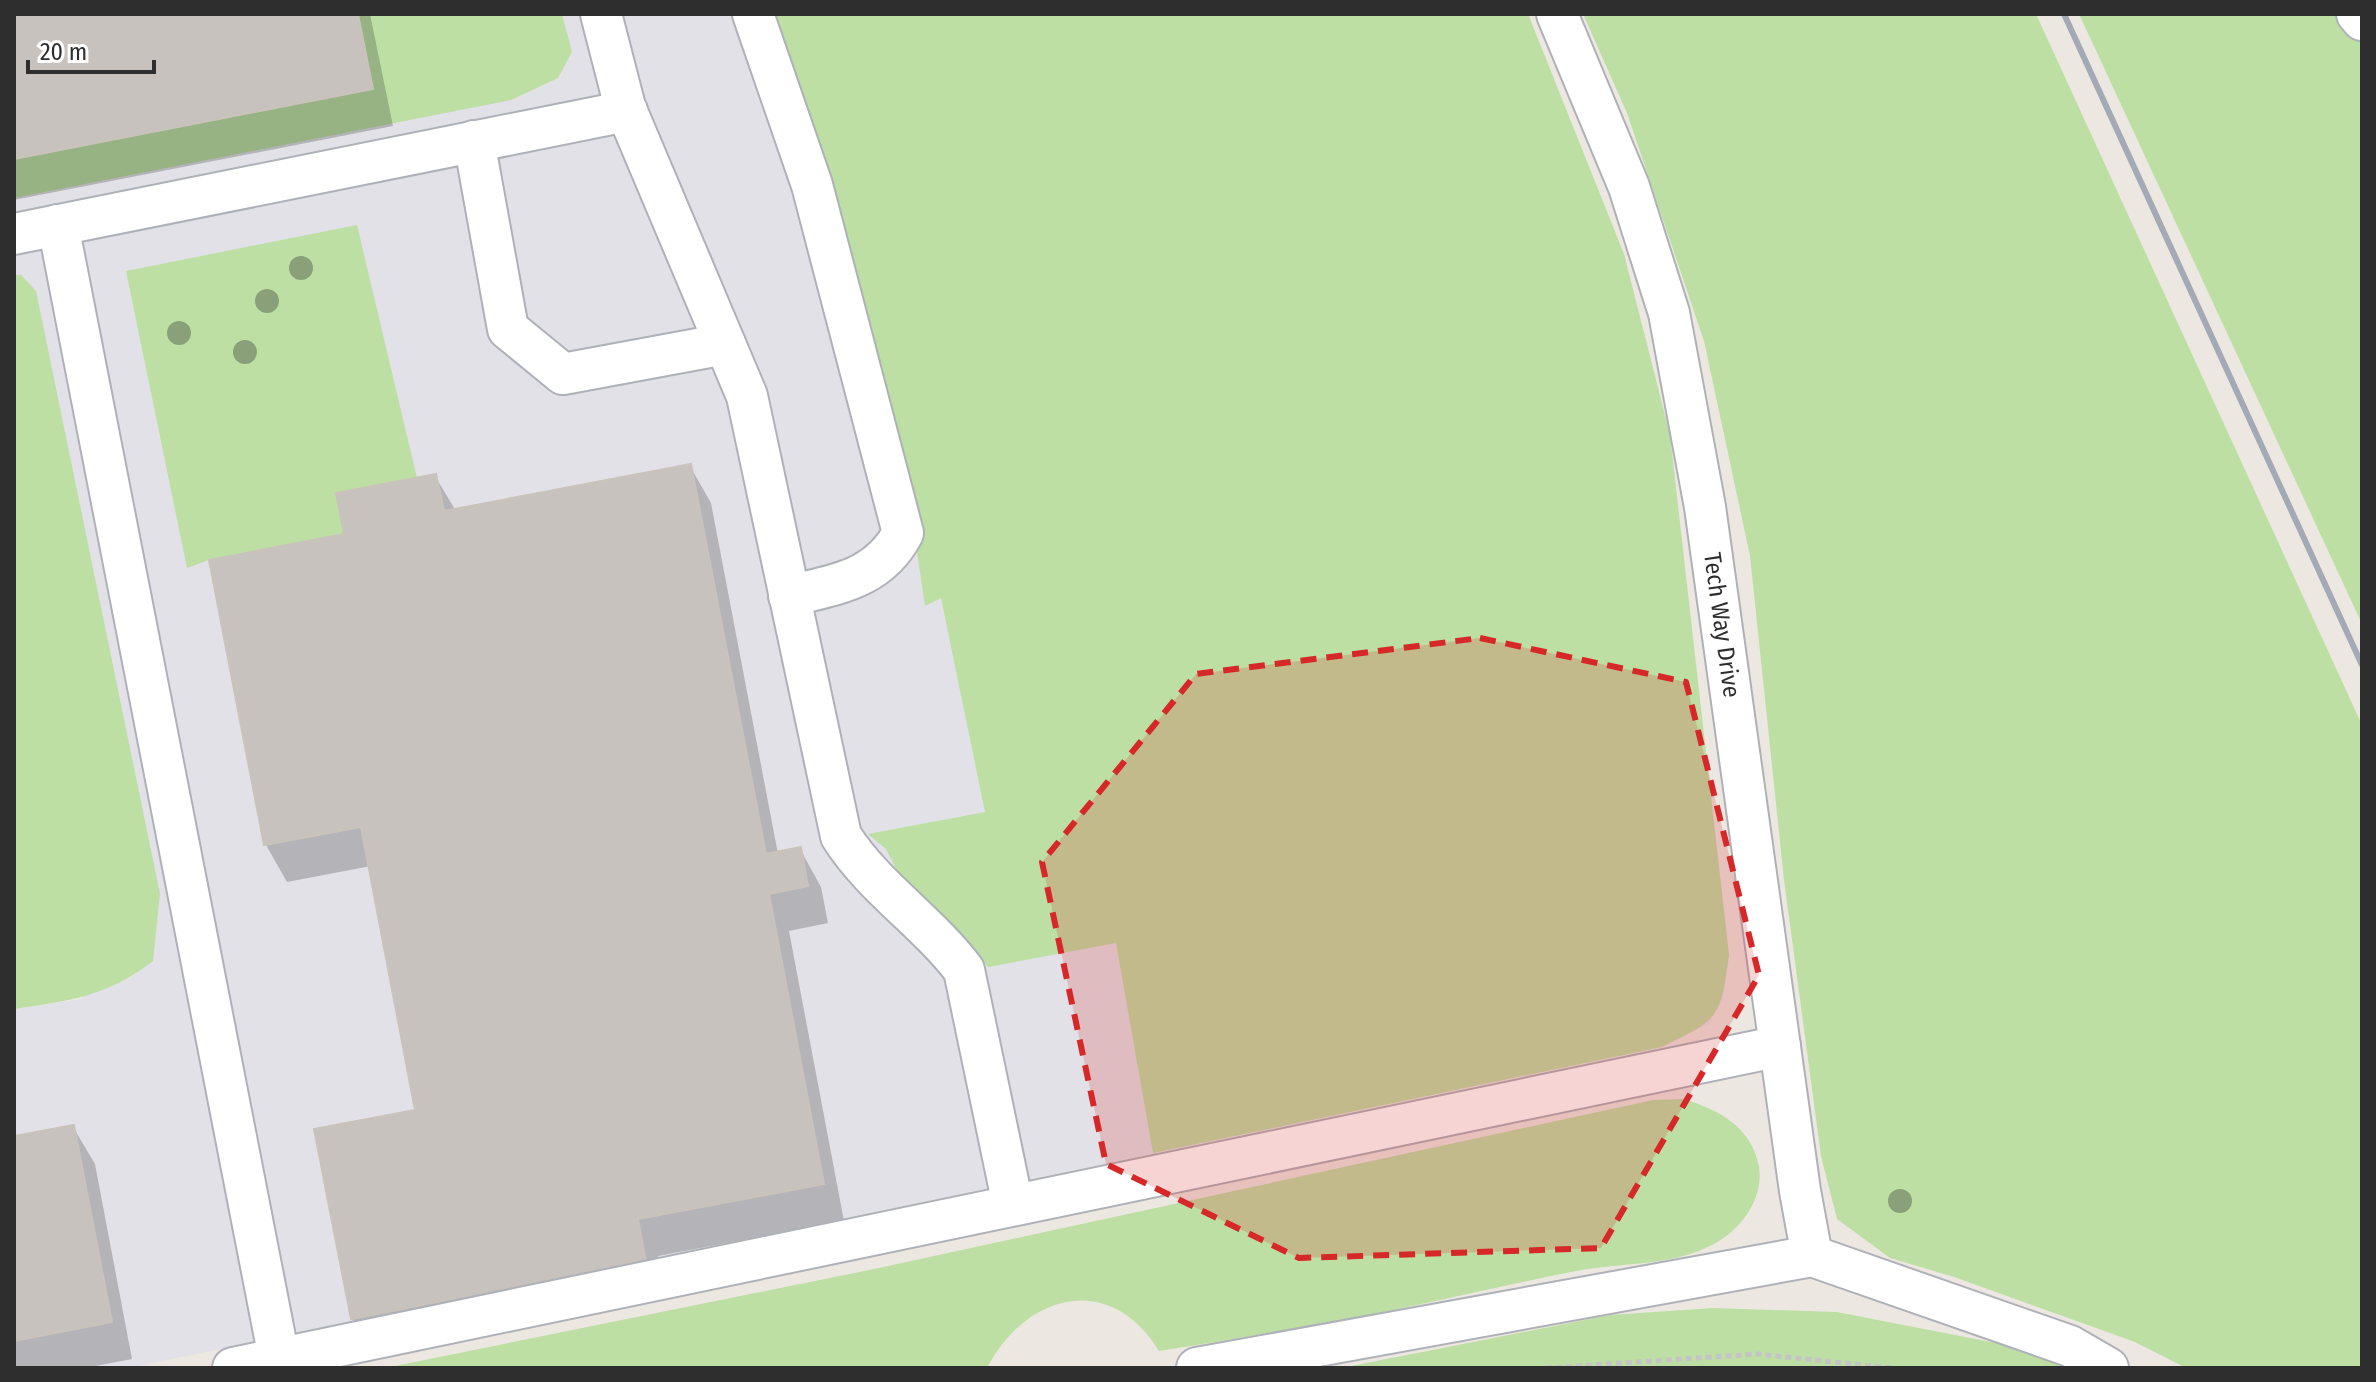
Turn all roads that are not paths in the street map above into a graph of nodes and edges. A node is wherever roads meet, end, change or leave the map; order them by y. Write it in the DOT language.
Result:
graph roads {
  1 [pos="601,14"];
  2 [pos="753,14"];
  3 [pos="1557,14"];
  4 [pos="2357,14"];
  5 [pos="2362,20"];
  6 [pos="627,111"];
  7 [pos="474,141"];
  8 [pos="58,225"];
  9 [pos="14,234"];
  10 [pos="725,344"];
  11 [pos="789,596"];
  12 [pos="1780,1046"];
  13 [pos="1013,1205"];
  14 [pos="1812,1256"];
  15 [pos="253,1365"];
  16 [pos="1197,1368"];
  17 [pos="2108,1368"];
  1 -- 6 [label="street"];
  2 -- 11 [label="street"];
  3 -- 12 [label="street, Tech Way Drive"];
  4 -- 5 [label="street"];
  6 -- 7 [label="street"];
  6 -- 10 [label="street"];
  7 -- 8 [label="street"];
  7 -- 10 [label="street"];
  8 -- 9 [label="street"];
  8 -- 15 [label="street"];
  10 -- 11 [label="street"];
  11 -- 13 [label="street"];
  12 -- 13 [label="street"];
  12 -- 14 [label="street, Tech Way Drive"];
  13 -- 15 [label="street"];
  14 -- 16 [label="street"];
  14 -- 17 [label="street"];
}
